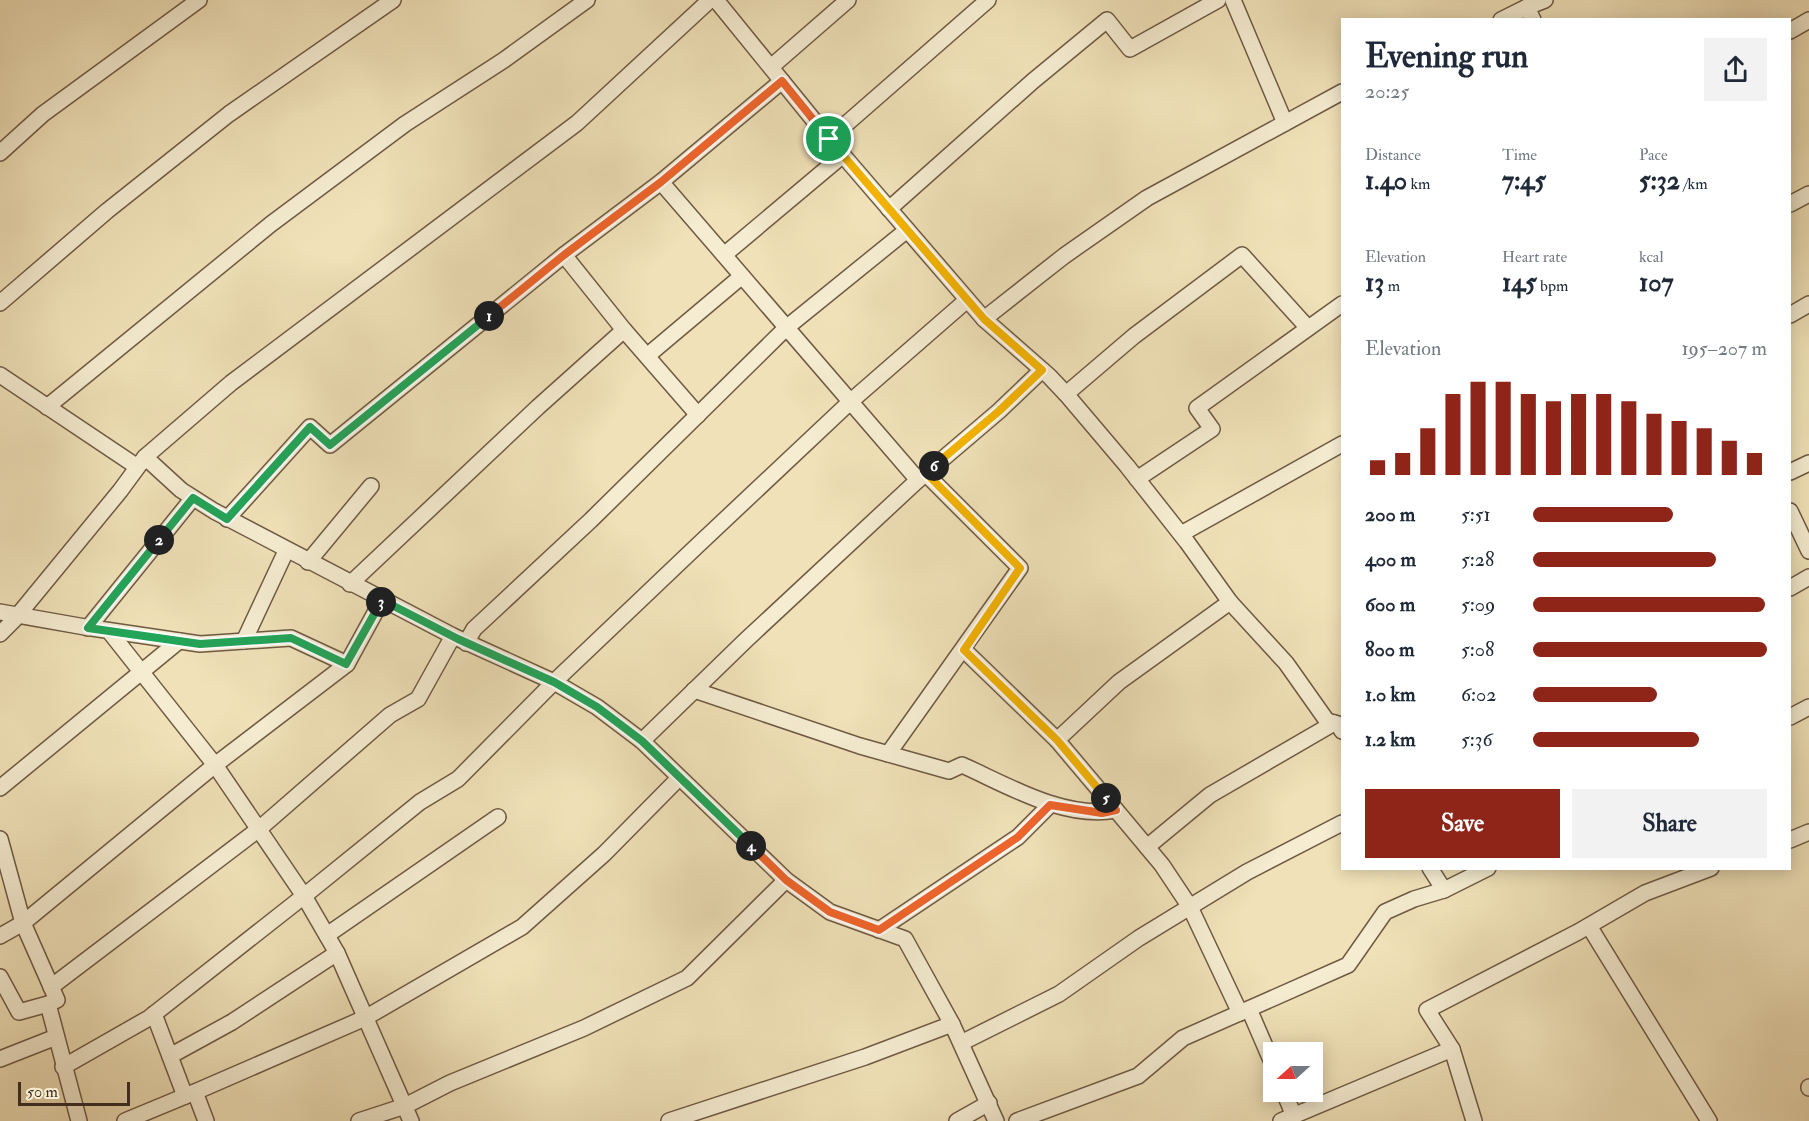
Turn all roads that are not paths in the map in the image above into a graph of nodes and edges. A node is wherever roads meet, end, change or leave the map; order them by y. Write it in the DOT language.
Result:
graph roads {
  1 [pos="199,0"];
  2 [pos="393,0"];
  3 [pos="587,0"];
  4 [pos="710,0"];
  5 [pos="716,0"];
  6 [pos="848,0"];
  7 [pos="988,0"];
  8 [pos="1218,0"];
  9 [pos="1233,0"];
  10 [pos="1545,0"];
  11 [pos="1530,13"];
  12 [pos="1509,18"];
  13 [pos="1809,20"];
  14 [pos="1791,30"];
  15 [pos="771,67"];
  16 [pos="782,81"];
  17 [pos="1341,93"];
  18 [pos="1286,123"];
  19 [pos="829,139"];
  20 [pos="0,153"];
  21 [pos="843,155"];
  22 [pos="661,182"];
  23 [pos="1809,194"];
  24 [pos="1791,203"];
  25 [pos="889,209"];
  26 [pos="907,230"];
  27 [pos="564,255"];
  28 [pos="724,255"];
  29 [pos="742,276"];
  30 [pos="967,300"];
  31 [pos="0,303"];
  32 [pos="1809,304"];
  33 [pos="1341,305"];
  34 [pos="1791,314"];
  35 [pos="984,319"];
  36 [pos="786,328"];
  37 [pos="1308,328"];
  38 [pos="624,330"];
  39 [pos="647,356"];
  40 [pos="1042,370"];
  41 [pos="0,375"];
  42 [pos="1066,394"];
  43 [pos="850,402"];
  44 [pos="47,406"];
  45 [pos="698,415"];
  46 [pos="1341,445"];
  47 [pos="140,462"];
  48 [pos="1809,463"];
  49 [pos="1791,472"];
  50 [pos="922,476"];
  51 [pos="1137,479"];
  52 [pos="371,486"];
  53 [pos="193,498"];
  54 [pos="1791,513"];
  55 [pos="227,519"];
  56 [pos="1180,534"];
  57 [pos="286,551"];
  58 [pos="1809,551"];
  59 [pos="308,562"];
  60 [pos="1809,578"];
  61 [pos="350,584"];
  62 [pos="1791,587"];
  63 [pos="382,600"];
  64 [pos="1230,602"];
  65 [pos="0,612"];
  66 [pos="18,615"];
  67 [pos="88,628"];
  68 [pos="109,631"];
  69 [pos="0,634"];
  70 [pos="459,640"];
  71 [pos="178,641"];
  72 [pos="244,641"];
  73 [pos="964,650"];
  74 [pos="346,664"];
  75 [pos="141,671"];
  76 [pos="554,682"];
  77 [pos="694,690"];
  78 [pos="1809,707"];
  79 [pos="1791,716"];
  80 [pos="1338,727"];
  81 [pos="1057,740"];
  82 [pos="642,741"];
  83 [pos="888,754"];
  84 [pos="215,765"];
  85 [pos="679,778"];
  86 [pos="0,788"];
  87 [pos="1050,805"];
  88 [pos="1116,810"];
  89 [pos="498,817"];
  90 [pos="1341,824"];
  91 [pos="259,829"];
  92 [pos="1809,832"];
  93 [pos="0,839"];
  94 [pos="1791,840"];
  95 [pos="1147,847"];
  96 [pos="1431,870"];
  97 [pos="1484,870"];
  98 [pos="1706,870"];
  99 [pos="786,880"];
  100 [pos="1444,890"];
  101 [pos="304,896"];
  102 [pos="1190,907"];
  103 [pos="23,923"];
  104 [pos="1589,926"];
  105 [pos="879,930"];
  106 [pos="327,935"];
  107 [pos="0,936"];
  108 [pos="337,953"];
  109 [pos="0,977"];
  110 [pos="51,987"];
  111 [pos="48,1004"];
  112 [pos="1245,1011"];
  113 [pos="154,1014"];
  114 [pos="365,1018"];
  115 [pos="952,1024"];
  116 [pos="56,1037"];
  117 [pos="961,1042"];
  118 [pos="1263,1046"];
  119 [pos="1452,1049"];
  120 [pos="170,1056"];
  121 [pos="0,1059"];
  122 [pos="63,1067"];
  123 [pos="190,1094"];
  124 [pos="1285,1102"];
  125 [pos="989,1103"];
  126 [pos="405,1106"];
  127 [pos="1287,1119"];
  128 [pos="1472,1120"];
  129 [pos="79,1121"];
  130 [pos="125,1121"];
  131 [pos="206,1121"];
  132 [pos="358,1121"];
  133 [pos="411,1121"];
  134 [pos="669,1121"];
  135 [pos="957,1121"];
  136 [pos="996,1121"];
  137 [pos="1017,1121"];
  138 [pos="1709,1121"];
  1 -- 20 [label="street"];
  2 -- 31 [label="street"];
  3 -- 44 [label="street"];
  4 -- 47 [label="street"];
  5 -- 15 [label="street"];
  6 -- 15 [label="street"];
  7 -- 19 [label="street"];
  8 -- 25 [label="street"];
  9 -- 18 [label="street"];
  10 -- 11 [label="street"];
  11 -- 12 [label="street"];
  13 -- 14 [label="street"];
  15 -- 16 [label="street"];
  16 -- 19 [label="street"];
  16 -- 22 [label="street"];
  17 -- 18 [label="street"];
  18 -- 35 [label="street"];
  19 -- 21 [label="street"];
  21 -- 25 [label="street"];
  21 -- 28 [label="street"];
  22 -- 27 [label="street"];
  22 -- 28 [label="street"];
  23 -- 24 [label="street"];
  25 -- 26 [label="street"];
  26 -- 30 [label="street"];
  26 -- 36 [label="street"];
  27 -- 38 [label="street"];
  27 -- 55 [label="street"];
  28 -- 29 [label="street"];
  29 -- 36 [label="street"];
  29 -- 39 [label="street"];
  30 -- 35 [label="street"];
  30 -- 43 [label="street"];
  32 -- 34 [label="street"];
  33 -- 37 [label="street"];
  35 -- 40 [label="street"];
  36 -- 43 [label="street"];
  36 -- 45 [label="street"];
  37 -- 42 [label="street"];
  37 -- 51 [label="street"];
  38 -- 39 [label="street"];
  38 -- 61 [label="street"];
  39 -- 45 [label="street"];
  40 -- 42 [label="street"];
  40 -- 50 [label="street"];
  41 -- 44 [label="street"];
  42 -- 51 [label="street"];
  43 -- 50 [label="street"];
  43 -- 76 [label="street"];
  44 -- 47 [label="street"];
  45 -- 70 [label="street"];
  46 -- 56 [label="street"];
  47 -- 53 [label="street"];
  47 -- 66 [label="street"];
  48 -- 49 [label="street"];
  50 -- 73 [label="street"];
  50 -- 77 [label="street"];
  51 -- 56 [label="street"];
  52 -- 59 [label="street"];
  53 -- 55 [label="street"];
  53 -- 67 [label="street"];
  54 -- 58 [label="street"];
  55 -- 57 [label="street"];
  56 -- 64 [label="street"];
  57 -- 59 [label="street"];
  57 -- 72 [label="street"];
  59 -- 61 [label="street"];
  60 -- 62 [label="street"];
  61 -- 63 [label="street"];
  63 -- 70 [label="street"];
  63 -- 74 [label="street"];
  64 -- 80 [label="street"];
  64 -- 81 [label="street"];
  65 -- 66 [label="street"];
  66 -- 67 [label="street"];
  66 -- 69 [label="street"];
  67 -- 68 [label="street"];
  68 -- 71 [label="street"];
  68 -- 75 [label="street"];
  70 -- 76 [label="street"];
  70 -- 91 [label="street"];
  71 -- 72 [label="street"];
  71 -- 75 [label="street"];
  72 -- 74 [label="street"];
  73 -- 81 [label="street"];
  73 -- 83 [label="street"];
  74 -- 84 [label="street"];
  75 -- 84 [label="street"];
  75 -- 86 [label="street"];
  76 -- 82 [label="street"];
  76 -- 101 [label="street"];
  77 -- 82 [label="street"];
  77 -- 83 [label="street"];
  78 -- 79 [label="street"];
  80 -- 95 [label="street"];
  81 -- 88 [label="street"];
  82 -- 85 [label="street"];
  83 -- 87 [label="street"];
  84 -- 91 [label="street"];
  84 -- 103 [label="street"];
  85 -- 99 [label="street"];
  85 -- 114 [label="street"];
  87 -- 88 [label="street"];
  87 -- 105 [label="street"];
  88 -- 95 [label="street"];
  89 -- 106 [label="street"];
  90 -- 102 [label="street"];
  91 -- 101 [label="street"];
  91 -- 110 [label="street"];
  92 -- 94 [label="street"];
  93 -- 103 [label="street"];
  95 -- 102 [label="street"];
  96 -- 100 [label="street"];
  97 -- 100 [label="street"];
  98 -- 104 [label="street"];
  99 -- 105 [label="street"];
  99 -- 126 [label="street"];
  100 -- 112 [label="street"];
  101 -- 106 [label="street"];
  101 -- 113 [label="street"];
  102 -- 112 [label="street"];
  102 -- 117 [label="street"];
  103 -- 107 [label="street"];
  103 -- 110 [label="street"];
  104 -- 119 [label="street"];
  104 -- 138 [label="street"];
  105 -- 115 [label="street"];
  106 -- 108 [label="street"];
  108 -- 114 [label="street"];
  108 -- 120 [label="street"];
  109 -- 111 [label="street"];
  110 -- 111 [label="street"];
  111 -- 116 [label="street"];
  112 -- 118 [label="street"];
  112 -- 137 [label="street"];
  113 -- 120 [label="street"];
  113 -- 122 [label="street"];
  114 -- 123 [label="street"];
  114 -- 126 [label="street"];
  115 -- 117 [label="street"];
  115 -- 134 [label="street"];
  116 -- 121 [label="street"];
  116 -- 122 [label="street"];
  117 -- 125 [label="street"];
  119 -- 127 [label="street"];
  119 -- 128 [label="street"];
  120 -- 123 [label="street"];
  122 -- 129 [label="street"];
  123 -- 130 [label="street"];
  123 -- 131 [label="street"];
  124 -- 127 [label="street"];
  125 -- 135 [label="street"];
  125 -- 136 [label="street"];
  126 -- 132 [label="street"];
  126 -- 133 [label="street"];
}
